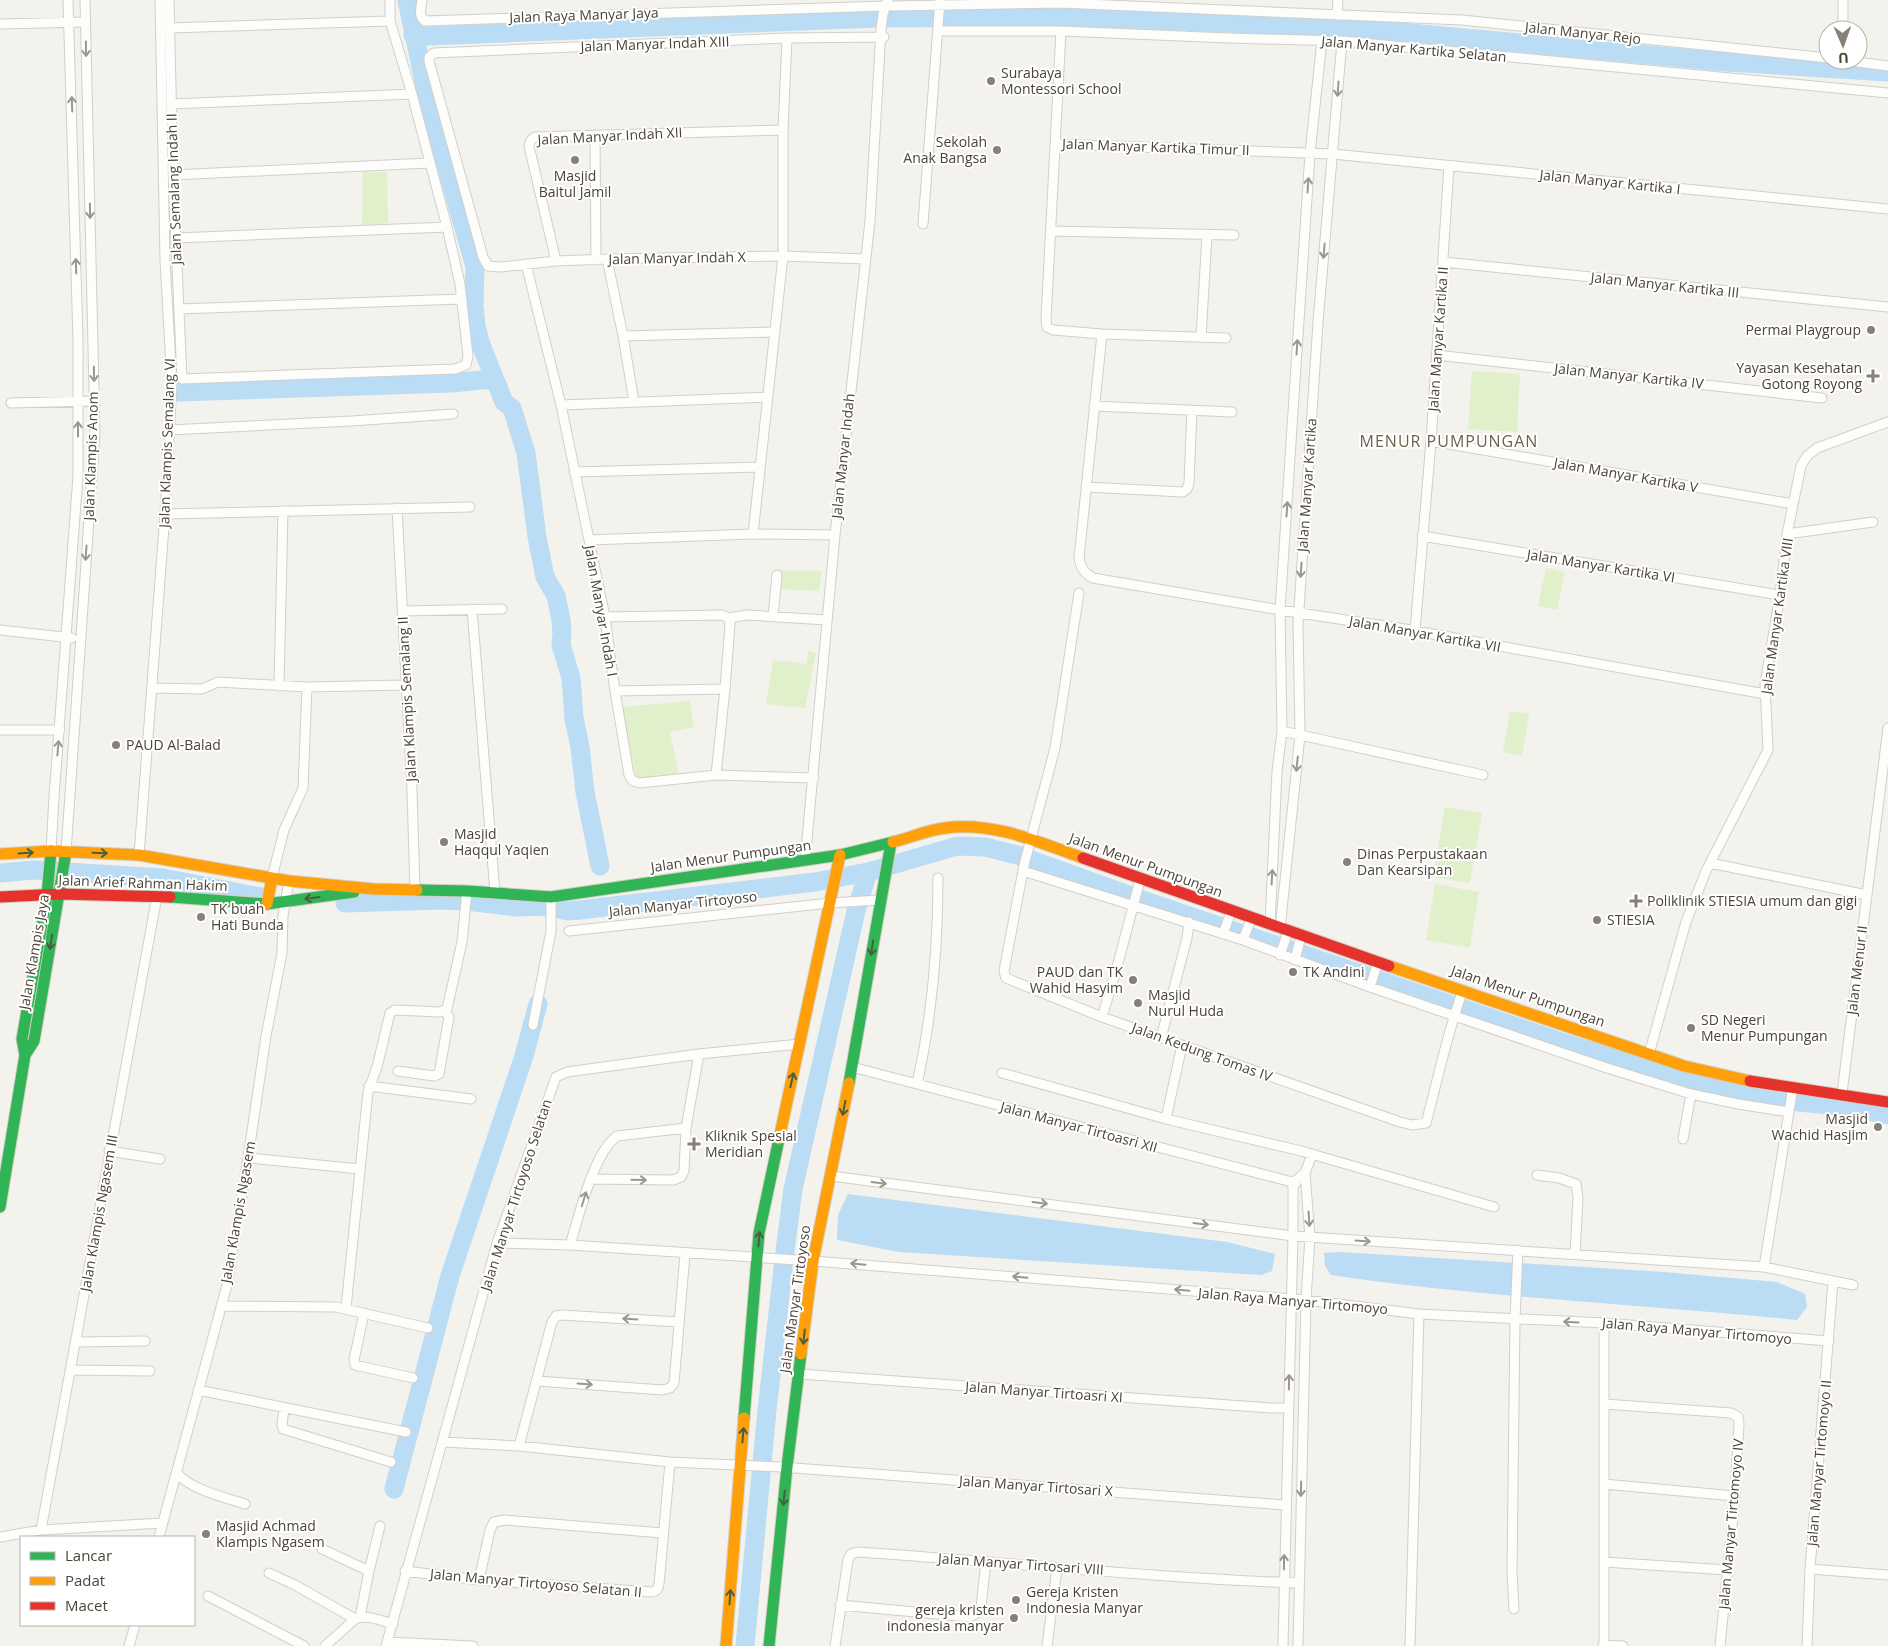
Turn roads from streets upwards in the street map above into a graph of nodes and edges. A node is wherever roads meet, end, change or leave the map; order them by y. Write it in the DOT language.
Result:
graph roads {
  1 [pos="68,0"];
  2 [pos="85,0"];
  3 [pos="160,0"];
  4 [pos="169,0"];
  5 [pos="390,0"];
  6 [pos="422,0"];
  7 [pos="1338,0"];
  8 [pos="1844,0"];
  9 [pos="1060,2"];
  10 [pos="792,4"];
  11 [pos="1169,4"];
  12 [pos="940,6"];
  13 [pos="889,7"];
  14 [pos="1337,15"];
  15 [pos="1843,20"];
  16 [pos="390,21"];
  17 [pos="69,22"];
  18 [pos="85,22"];
  19 [pos="0,24"];
  20 [pos="169,28"];
  21 [pos="938,28"];
  22 [pos="1061,30"];
  23 [pos="883,37"];
  24 [pos="787,38"];
  25 [pos="1322,40"];
  26 [pos="1342,41"];
  27 [pos="1818,57"];
  28 [pos="1868,63"];
  29 [pos="1888,66"];
  30 [pos="1888,93"];
  31 [pos="412,94"];
  32 [pos="171,104"];
  33 [pos="783,130"];
  34 [pos="595,135"];
  35 [pos="1055,144"];
  36 [pos="1310,153"];
  37 [pos="1333,154"];
  38 [pos="429,163"];
  39 [pos="1449,166"];
  40 [pos="173,175"];
  41 [pos="1888,209"];
  42 [pos="923,224"];
  43 [pos="447,227"];
  44 [pos="1052,231"];
  45 [pos="1207,234"];
  46 [pos="1234,235"];
  47 [pos="176,238"];
  48 [pos="783,256"];
  49 [pos="606,259"];
  50 [pos="865,259"];
  51 [pos="596,260"];
  52 [pos="556,262"];
  53 [pos="1443,262"];
  54 [pos="526,264"];
  55 [pos="488,266"];
  56 [pos="462,298"];
  57 [pos="1888,307"];
  58 [pos="179,309"];
  59 [pos="775,332"];
  60 [pos="1102,334"];
  61 [pos="623,336"];
  62 [pos="1201,338"];
  63 [pos="1226,338"];
  64 [pos="1436,354"];
  65 [pos="768,397"];
  66 [pos="1822,398"];
  67 [pos="78,401"];
  68 [pos="94,401"];
  69 [pos="634,402"];
  70 [pos="11,403"];
  71 [pos="561,405"];
  72 [pos="1094,406"];
  73 [pos="1192,410"];
  74 [pos="1232,412"];
  75 [pos="452,414"];
  76 [pos="1888,422"];
  77 [pos="169,430"];
  78 [pos="1431,441"];
  79 [pos="760,467"];
  80 [pos="574,472"];
  81 [pos="1086,487"];
  82 [pos="1793,504"];
  83 [pos="470,507"];
  84 [pos="397,508"];
  85 [pos="283,511"];
  86 [pos="165,514"];
  87 [pos="1873,522"];
  88 [pos="753,534"];
  89 [pos="1787,534"];
  90 [pos="835,535"];
  91 [pos="1422,536"];
  92 [pos="589,540"];
  93 [pos="777,575"];
  94 [pos="1079,593"];
  95 [pos="1780,595"];
  96 [pos="502,608"];
  97 [pos="472,609"];
  98 [pos="402,610"];
  99 [pos="1280,610"];
  100 [pos="1299,612"];
  101 [pos="773,616"];
  102 [pos="605,617"];
  103 [pos="729,618"];
  104 [pos="826,620"];
  105 [pos="0,630"];
  106 [pos="1415,631"];
  107 [pos="66,636"];
  108 [pos="80,638"];
  109 [pos="405,685"];
  110 [pos="279,686"];
  111 [pos="306,687"];
  112 [pos="153,688"];
  113 [pos="725,690"];
  114 [pos="615,691"];
  115 [pos="1765,694"];
  116 [pos="1888,728"];
  117 [pos="0,730"];
  118 [pos="60,730"];
  119 [pos="1282,731"];
  120 [pos="1300,735"];
  121 [pos="1483,775"];
  122 [pos="716,776"];
  123 [pos="814,778"];
  124 [pos="52,815"];
  125 [pos="69,815"];
  126 [pos="891,843"];
  127 [pos="1030,843"];
  128 [pos="0,854"];
  129 [pos="140,855"];
  130 [pos="840,855"];
  131 [pos="51,856"];
  132 [pos="65,857"];
  133 [pos="805,861"];
  134 [pos="1710,863"];
  135 [pos="1023,868"];
  136 [pos="272,878"];
  137 [pos="938,878"];
  138 [pos="289,881"];
  139 [pos="1138,885"];
  140 [pos="373,889"];
  141 [pos="415,890"];
  142 [pos="48,891"];
  143 [pos="60,891"];
  144 [pos="495,893"];
  145 [pos="1867,895"];
  146 [pos="157,896"];
  147 [pos="0,898"];
  148 [pos="467,898"];
  149 [pos="880,900"];
  150 [pos="551,901"];
  151 [pos="285,902"];
  152 [pos="830,903"];
  153 [pos="267,904"];
  154 [pos="1133,904"];
  155 [pos="1231,912"];
  156 [pos="1189,922"];
  157 [pos="1249,923"];
  158 [pos="1224,930"];
  159 [pos="569,931"];
  160 [pos="1281,938"];
  161 [pos="1243,939"];
  162 [pos="1298,950"];
  163 [pos="1378,962"];
  164 [pos="1372,982"];
  165 [pos="1463,990"];
  166 [pos="445,1011"];
  167 [pos="1454,1014"];
  168 [pos="1102,1016"];
  169 [pos="533,1025"];
  170 [pos="1161,1038"];
  171 [pos="800,1044"];
  172 [pos="1182,1045"];
  173 [pos="699,1054"];
  174 [pos="1649,1054"];
  175 [pos="25,1055"];
  176 [pos="852,1067"];
  177 [pos="398,1071"];
  178 [pos="1002,1073"];
  179 [pos="917,1084"];
  180 [pos="369,1086"];
  181 [pos="1792,1092"];
  182 [pos="1842,1093"];
  183 [pos="1691,1094"];
  184 [pos="471,1099"];
  185 [pos="1888,1102"];
  186 [pos="1789,1110"];
  187 [pos="1166,1119"];
  188 [pos="686,1128"];
  189 [pos="1684,1139"];
  190 [pos="109,1151"];
  191 [pos="1311,1157"];
  192 [pos="248,1158"];
  193 [pos="160,1159"];
  194 [pos="360,1168"];
  195 [pos="1305,1173"];
  196 [pos="1537,1175"];
  197 [pos="831,1176"];
  198 [pos="590,1179"];
  199 [pos="1293,1183"];
  200 [pos="1307,1184"];
  201 [pos="0,1207"];
  202 [pos="1494,1207"];
  203 [pos="1293,1236"];
  204 [pos="1310,1237"];
  205 [pos="497,1243"];
  206 [pos="570,1245"];
  207 [pos="1518,1250"];
  208 [pos="685,1254"];
  209 [pos="1575,1254"];
  210 [pos="757,1258"];
  211 [pos="813,1260"];
  212 [pos="1764,1267"];
  213 [pos="1833,1281"];
  214 [pos="1853,1285"];
  215 [pos="1290,1299"];
  216 [pos="1306,1300"];
  217 [pos="221,1306"];
  218 [pos="346,1308"];
  219 [pos="364,1313"];
  220 [pos="1419,1314"];
  221 [pos="1515,1319"];
  222 [pos="679,1322"];
  223 [pos="1604,1323"];
  224 [pos="428,1328"];
  225 [pos="1829,1341"];
  226 [pos="77,1342"];
  227 [pos="145,1342"];
  228 [pos="72,1370"];
  229 [pos="150,1371"];
  230 [pos="800,1374"];
  231 [pos="413,1378"];
  232 [pos="537,1381"];
  233 [pos="198,1390"];
  234 [pos="1604,1404"];
  235 [pos="284,1408"];
  236 [pos="1288,1408"];
  237 [pos="406,1432"];
  238 [pos="443,1442"];
  239 [pos="520,1446"];
  240 [pos="1288,1456"];
  241 [pos="1302,1457"];
  242 [pos="391,1462"];
  243 [pos="670,1462"];
  244 [pos="746,1465"];
  245 [pos="787,1468"];
  246 [pos="176,1473"];
  247 [pos="1604,1484"];
  248 [pos="1735,1496"];
  249 [pos="245,1504"];
  250 [pos="1285,1505"];
  251 [pos="162,1523"];
  252 [pos="380,1526"];
  253 [pos="41,1530"];
  254 [pos="662,1533"];
  255 [pos="159,1536"];
  256 [pos="0,1537"];
  257 [pos="322,1550"];
  258 [pos="986,1561"];
  259 [pos="1604,1562"];
  260 [pos="1056,1568"];
  261 [pos="1810,1569"];
  262 [pos="1727,1570"];
  263 [pos="369,1571"];
  264 [pos="405,1571"];
  265 [pos="269,1573"];
  266 [pos="1888,1575"];
  267 [pos="479,1580"];
  268 [pos="1284,1582"];
  269 [pos="1299,1583"];
  270 [pos="208,1596"];
  271 [pos="840,1605"];
  272 [pos="1514,1609"];
  273 [pos="357,1618"];
  274 [pos="394,1622"];
  275 [pos="135,1626"];
  276 [pos="386,1644"];
  277 [pos="447,1645"];
  278 [pos="129,1646"];
  279 [pos="304,1646"];
  280 [pos="325,1646"];
  281 [pos="473,1646"];
  282 [pos="726,1646"];
  283 [pos="768,1646"];
  284 [pos="835,1646"];
  285 [pos="1047,1646"];
  286 [pos="1283,1646"];
  287 [pos="1298,1646"];
  288 [pos="1410,1646"];
  289 [pos="1604,1646"];
  290 [pos="1623,1646"];
  291 [pos="1720,1646"];
  292 [pos="1807,1646"];
  1 -- 17 [label="street, Jalan Klampis Anom"];
  2 -- 18 [label="street, Jalan Klampis Anom"];
  3 -- 77 [label="street, Jalan Klampis Semalang VI"];
  4 -- 20 [label="street, Jalan Semalang Indah II"];
  5 -- 16 [label="street"];
  6 -- 10 [label="street, Jalan Raya Manyar Jaya"];
  7 -- 14 [label="street"];
  8 -- 15 [label="street"];
  9 -- 11 [label="street, Jalan Manyar Rejo"];
  9 -- 12 [label="street, Jalan Raya Manyar Jaya"];
  10 -- 13 [label="street, Jalan Raya Manyar Jaya"];
  11 -- 14 [label="street, Jalan Manyar Rejo"];
  12 -- 13 [label="street, Jalan Raya Manyar Jaya"];
  12 -- 21 [label="street"];
  13 -- 23 [label="street, Jalan Manyar Indah"];
  14 -- 27 [label="street, Jalan Manyar Rejo"];
  16 -- 20 [label="street"];
  16 -- 31 [label="street"];
  17 -- 18 [label="street"];
  17 -- 19 [label="street"];
  67 -- 17 [label="street, Jalan Klampis Anom, one-way"];
  18 -- 68 [label="street, Jalan Klampis Anom, one-way"];
  20 -- 32 [label="street, Jalan Semalang Indah II"];
  21 -- 22 [label="street, Jalan Manyar Kartika Selatan"];
  21 -- 42 [label="street"];
  22 -- 25 [label="street, Jalan Manyar Kartika Selatan"];
  22 -- 35 [label="street, Jalan Manyar Kartika Timur II"];
  23 -- 24 [label="street, Jalan Manyar Indah XIII"];
  23 -- 50 [label="street, Jalan Manyar Indah"];
  24 -- 33 [label="street"];
  24 -- 55 [label="street, Jalan Manyar Indah XIII"];
  25 -- 26 [label="street, Jalan Manyar Kartika Selatan"];
  25 -- 36 [label="street, Jalan Manyar Kartika"];
  26 -- 30 [label="street, Jalan Manyar Kartika Selatan"];
  26 -- 37 [label="street, Jalan Manyar Kartika, one-way"];
  28 -- 29 [label="street"];
  31 -- 32 [label="street"];
  31 -- 38 [label="street"];
  32 -- 40 [label="street, Jalan Semalang Indah II"];
  33 -- 34 [label="street, Jalan Manyar Indah XII"];
  33 -- 48 [label="street"];
  34 -- 51 [label="street"];
  34 -- 52 [label="street, Jalan Manyar Indah XII"];
  35 -- 36 [label="street, Jalan Manyar Kartika Timur II"];
  35 -- 44 [label="street"];
  36 -- 37 [label="street, Jalan Manyar Kartika Timur II"];
  99 -- 36 [label="street, Jalan Manyar Kartika, one-way"];
  37 -- 39 [label="street, Jalan Manyar Kartika I"];
  37 -- 100 [label="street, Jalan Manyar Kartika, one-way"];
  38 -- 40 [label="street"];
  38 -- 43 [label="street"];
  39 -- 41 [label="street, Jalan Manyar Kartika I"];
  39 -- 53 [label="street, Jalan Manyar Kartika II"];
  40 -- 47 [label="street, Jalan Semalang Indah II"];
  43 -- 47 [label="street"];
  43 -- 56 [label="street"];
  44 -- 45 [label="street"];
  44 -- 60 [label="street"];
  45 -- 46 [label="street"];
  45 -- 62 [label="street"];
  47 -- 58 [label="street, Jalan Semalang Indah II"];
  48 -- 49 [label="street, Jalan Manyar Indah X"];
  48 -- 50 [label="street, Jalan Manyar Indah X"];
  48 -- 59 [label="street"];
  49 -- 51 [label="street, Jalan Manyar Indah X"];
  49 -- 61 [label="street"];
  50 -- 90 [label="street, Jalan Manyar Indah"];
  51 -- 52 [label="street, Jalan Manyar Indah X"];
  52 -- 54 [label="street, Jalan Manyar Indah X"];
  53 -- 57 [label="street, Jalan Manyar Kartika III"];
  53 -- 64 [label="street, Jalan Manyar Kartika II"];
  54 -- 55 [label="street, Jalan Manyar Indah X"];
  54 -- 71 [label="street, Jalan Manyar Indah I"];
  56 -- 58 [label="street"];
  56 -- 58 [label="street, Jalan Semalang Indah II"];
  59 -- 61 [label="street"];
  59 -- 65 [label="street"];
  60 -- 62 [label="street"];
  60 -- 72 [label="street"];
  61 -- 69 [label="street"];
  62 -- 63 [label="street"];
  64 -- 66 [label="street, Jalan Manyar Kartika IV"];
  64 -- 78 [label="street, Jalan Manyar Kartika II"];
  65 -- 69 [label="street"];
  65 -- 79 [label="street"];
  67 -- 68 [label="street"];
  67 -- 70 [label="street"];
  107 -- 67 [label="street, Jalan Klampis Anom, one-way"];
  68 -- 108 [label="street, Jalan Klampis Anom, one-way"];
  69 -- 71 [label="street"];
  71 -- 80 [label="street, Jalan Manyar Indah I"];
  72 -- 73 [label="street"];
  72 -- 81 [label="street"];
  73 -- 74 [label="street"];
  73 -- 81 [label="street"];
  75 -- 77 [label="street"];
  76 -- 82 [label="street, Jalan Manyar Kartika VIII"];
  77 -- 86 [label="street, Jalan Klampis Semalang VI"];
  78 -- 82 [label="street, Jalan Manyar Kartika V"];
  78 -- 91 [label="street, Jalan Manyar Kartika II"];
  79 -- 80 [label="street"];
  79 -- 88 [label="street"];
  80 -- 92 [label="street, Jalan Manyar Indah I"];
  81 -- 99 [label="street, Jalan Manyar Kartika VII"];
  82 -- 89 [label="street, Jalan Manyar Kartika VIII"];
  83 -- 84 [label="street"];
  84 -- 85 [label="street"];
  84 -- 98 [label="street, Jalan Klampis Semalang II"];
  85 -- 86 [label="street"];
  85 -- 110 [label="street"];
  86 -- 112 [label="street, Jalan Klampis Semalang VI"];
  87 -- 89 [label="street"];
  88 -- 90 [label="street"];
  88 -- 92 [label="street"];
  89 -- 95 [label="street, Jalan Manyar Kartika VIII"];
  90 -- 104 [label="street, Jalan Manyar Indah"];
  91 -- 95 [label="street, Jalan Manyar Kartika VI"];
  91 -- 106 [label="street, Jalan Manyar Kartika II"];
  92 -- 102 [label="street, Jalan Manyar Indah I"];
  93 -- 101 [label="street"];
  94 -- 127 [label="street"];
  95 -- 115 [label="street, Jalan Manyar Kartika VIII"];
  96 -- 97 [label="street"];
  97 -- 98 [label="street"];
  97 -- 144 [label="street"];
  98 -- 109 [label="street, Jalan Klampis Semalang II"];
  99 -- 100 [label="street, Jalan Manyar Kartika VII"];
  99 -- 119 [label="street, Jalan Manyar Kartika"];
  100 -- 106 [label="street, Jalan Manyar Kartika VII"];
  100 -- 120 [label="street, Jalan Manyar Kartika"];
  101 -- 103 [label="street"];
  101 -- 104 [label="street"];
  102 -- 103 [label="street"];
  102 -- 114 [label="street, Jalan Manyar Indah I"];
  103 -- 113 [label="street"];
  104 -- 123 [label="street, Jalan Manyar Indah"];
  105 -- 107 [label="street"];
  106 -- 115 [label="street, Jalan Manyar Kartika VII"];
  107 -- 108 [label="street"];
  107 -- 118 [label="street, Jalan Klampis Anom"];
  108 -- 125 [label="street, Jalan Klampis Anom"];
  109 -- 111 [label="street"];
  109 -- 141 [label="street, Jalan Klampis Semalang II"];
  110 -- 111 [label="street"];
  110 -- 112 [label="street"];
  111 -- 136 [label="street"];
  112 -- 129 [label="street, Jalan Klampis Semalang VI"];
  113 -- 114 [label="street"];
  113 -- 122 [label="street"];
  114 -- 122 [label="street, Jalan Manyar Indah I"];
  115 -- 134 [label="street, Jalan Manyar Kartika VIII"];
  116 -- 145 [label="street, Jalan Menur II"];
  117 -- 118 [label="street"];
  124 -- 118 [label="street, Jalan Klampis Anom, one-way"];
  119 -- 120 [label="street"];
  160 -- 119 [label="street, Jalan Manyar Kartika, one-way"];
  120 -- 121 [label="street"];
  120 -- 160 [label="street, Jalan Manyar Kartika, one-way"];
  122 -- 123 [label="street, Jalan Manyar Indah I"];
  123 -- 133 [label="street, Jalan Manyar Indah"];
  124 -- 125 [label="street"];
  124 -- 131 [label="street, Jalan Klampis Anom"];
  125 -- 132 [label="street, Jalan Klampis Anom"];
  126 -- 127 [label="street, Jalan Menur Pumpungan"];
  126 -- 130 [label="street, Jalan Menur Pumpungan"];
  126 -- 149 [label="street, Jalan Manyar Tirtoyoso"];
  127 -- 135 [label="street"];
  127 -- 139 [label="street, Jalan Menur Pumpungan"];
  128 -- 131 [label="street, Jalan Arief Rahman Hakim, one-way"];
  132 -- 129 [label="street, Jalan Arief Rahman Hakim, one-way"];
  129 -- 136 [label="street, Jalan Arief Rahman Hakim"];
  130 -- 133 [label="street, Jalan Menur Pumpungan"];
  130 -- 152 [label="street"];
  131 -- 132 [label="street, Jalan Arief Rahman Hakim"];
  131 -- 142 [label="street, Jalan Klampis Jaya"];
  132 -- 143 [label="street, Jalan Klampis Jaya"];
  133 -- 150 [label="street, Jalan Menur Pumpungan"];
  134 -- 145 [label="street"];
  134 -- 174 [label="street, Jalan Manyar Kartika VIII"];
  135 -- 154 [label="street"];
  135 -- 168 [label="street, Jalan Kedung Tomas IV"];
  136 -- 138 [label="street, Jalan Arief Rahman Hakim"];
  136 -- 153 [label="street"];
  137 -- 179 [label="street"];
  138 -- 140 [label="street, Jalan Menur Pumpungan"];
  138 -- 151 [label="street, Jalan Klampis Ngasem"];
  139 -- 154 [label="street"];
  139 -- 155 [label="street, Jalan Menur Pumpungan"];
  140 -- 141 [label="street, Jalan Menur Pumpungan"];
  140 -- 151 [label="street, Jalan Menur Pumpungan, one-way"];
  141 -- 148 [label="street, Jalan Menur Pumpungan"];
  142 -- 143 [label="street, Jalan Arief Rahman Hakim"];
  142 -- 147 [label="street, Jalan Arief Rahman Hakim"];
  142 -- 175 [label="street, Jalan Klampis Jaya"];
  143 -- 146 [label="street, Jalan Arief Rahman Hakim"];
  143 -- 175 [label="street, Jalan Klampis Jaya, one-way"];
  144 -- 148 [label="street, Jalan Menur Pumpungan"];
  144 -- 150 [label="street, Jalan Menur Pumpungan"];
  145 -- 182 [label="street, Jalan Menur II"];
  146 -- 153 [label="street, Jalan Arief Rahman Hakim"];
  146 -- 190 [label="street, Jalan Klampis Ngasem III"];
  148 -- 166 [label="street"];
  149 -- 152 [label="street, Jalan Manyar Tirtoyoso"];
  149 -- 176 [label="street, Jalan Manyar Tirtoyoso, one-way"];
  150 -- 169 [label="street"];
  151 -- 153 [label="street, Jalan Arief Rahman Hakim"];
  151 -- 192 [label="street, Jalan Klampis Ngasem"];
  152 -- 159 [label="street, Jalan Manyar Tirtoyoso"];
  152 -- 171 [label="street"];
  154 -- 156 [label="street"];
  154 -- 168 [label="street"];
  155 -- 157 [label="street, Jalan Menur Pumpungan"];
  155 -- 158 [label="street"];
  156 -- 158 [label="street"];
  156 -- 170 [label="street"];
  157 -- 160 [label="street, Jalan Menur Pumpungan"];
  157 -- 161 [label="street"];
  158 -- 161 [label="street"];
  160 -- 161 [label="street"];
  160 -- 162 [label="street, Jalan Menur Pumpungan"];
  160 -- 162 [label="street"];
  162 -- 163 [label="street, Jalan Menur Pumpungan"];
  162 -- 164 [label="street"];
  163 -- 164 [label="street"];
  163 -- 165 [label="street, Jalan Menur Pumpungan"];
  164 -- 167 [label="street"];
  165 -- 167 [label="street"];
  165 -- 174 [label="street, Jalan Menur Pumpungan"];
  166 -- 177 [label="street"];
  166 -- 180 [label="street"];
  167 -- 172 [label="street, Jalan Kedung Tomas IV"];
  167 -- 183 [label="street"];
  168 -- 170 [label="street, Jalan Kedung Tomas IV"];
  170 -- 172 [label="street, Jalan Kedung Tomas IV"];
  171 -- 173 [label="street, Jalan Manyar Tirtoyoso Selatan"];
  210 -- 171 [label="street, one-way"];
  172 -- 187 [label="street"];
  173 -- 188 [label="street"];
  173 -- 205 [label="street, Jalan Manyar Tirtoyoso Selatan"];
  174 -- 181 [label="street, Jalan Menur Pumpungan"];
  175 -- 201 [label="street, Jalan Klampis Jaya"];
  176 -- 179 [label="street, Jalan Manyar Tirtoasri XII"];
  176 -- 197 [label="street, Jalan Manyar Tirtoyoso, one-way"];
  178 -- 187 [label="street"];
  179 -- 199 [label="street, Jalan Manyar Tirtoasri XII"];
  180 -- 184 [label="street"];
  180 -- 194 [label="street"];
  181 -- 182 [label="street, Jalan Menur Pumpungan"];
  181 -- 186 [label="street"];
  182 -- 185 [label="street, Jalan Menur Pumpungan"];
  183 -- 186 [label="street"];
  183 -- 189 [label="street"];
  186 -- 212 [label="street"];
  187 -- 191 [label="street"];
  188 -- 198 [label="street"];
  198 -- 188 [label="street, one-way"];
  190 -- 193 [label="street"];
  190 -- 226 [label="street, Jalan Klampis Ngasem III"];
  191 -- 195 [label="street"];
  191 -- 202 [label="street"];
  192 -- 194 [label="street"];
  192 -- 217 [label="street, Jalan Klampis Ngasem"];
  194 -- 218 [label="street"];
  195 -- 199 [label="street"];
  195 -- 200 [label="street"];
  196 -- 209 [label="street"];
  197 -- 203 [label="street, one-way"];
  197 -- 211 [label="street, Jalan Manyar Tirtoyoso"];
  206 -- 198 [label="street, one-way"];
  199 -- 200 [label="street, Jalan Manyar Tirtoasri XII"];
  199 -- 203 [label="street"];
  200 -- 204 [label="street, one-way"];
  203 -- 204 [label="street"];
  203 -- 215 [label="street"];
  204 -- 207 [label="street, one-way"];
  204 -- 216 [label="street"];
  205 -- 206 [label="street, Jalan Raya Manyar Tirtomoyo"];
  205 -- 238 [label="street, Jalan Manyar Tirtoyoso Selatan"];
  206 -- 208 [label="street, Jalan Raya Manyar Tirtomoyo"];
  207 -- 209 [label="street"];
  207 -- 221 [label="street"];
  208 -- 210 [label="street, Jalan Raya Manyar Tirtomoyo"];
  208 -- 222 [label="street"];
  209 -- 212 [label="street"];
  210 -- 211 [label="street, Jalan Raya Manyar Tirtomoyo"];
  244 -- 210 [label="street, one-way"];
  215 -- 211 [label="street, Jalan Raya Manyar Tirtomoyo, one-way"];
  211 -- 230 [label="street, Jalan Manyar Tirtoyoso, one-way"];
  212 -- 213 [label="street"];
  213 -- 214 [label="street"];
  213 -- 225 [label="street, Jalan Manyar Tirtomoyo II"];
  215 -- 216 [label="street, Jalan Raya Manyar Tirtomoyo"];
  236 -- 215 [label="street, one-way"];
  216 -- 220 [label="street, Jalan Raya Manyar Tirtomoyo"];
  216 -- 241 [label="street"];
  217 -- 218 [label="street"];
  217 -- 233 [label="street, Jalan Klampis Ngasem"];
  218 -- 219 [label="street"];
  219 -- 224 [label="street"];
  219 -- 231 [label="street"];
  220 -- 221 [label="street, Jalan Raya Manyar Tirtomoyo"];
  220 -- 288 [label="street"];
  223 -- 221 [label="street, Jalan Raya Manyar Tirtomoyo, one-way"];
  221 -- 272 [label="street"];
  222 -- 232 [label="street, one-way"];
  232 -- 222 [label="street, one-way"];
  223 -- 225 [label="street, Jalan Raya Manyar Tirtomoyo"];
  223 -- 234 [label="street"];
  225 -- 261 [label="street, Jalan Manyar Tirtomoyo II"];
  226 -- 227 [label="street"];
  226 -- 228 [label="street, Jalan Klampis Ngasem III"];
  228 -- 229 [label="street"];
  228 -- 253 [label="street, Jalan Klampis Ngasem III"];
  230 -- 236 [label="street, Jalan Manyar Tirtoasri XI"];
  230 -- 245 [label="street, Jalan Manyar Tirtoyoso"];
  232 -- 239 [label="street"];
  233 -- 235 [label="street"];
  233 -- 246 [label="street, Jalan Klampis Ngasem"];
  234 -- 247 [label="street"];
  234 -- 248 [label="street, Jalan Manyar Tirtomoyo IV"];
  235 -- 237 [label="street"];
  235 -- 242 [label="street"];
  236 -- 240 [label="street"];
  238 -- 239 [label="street, Jalan Manyar Tirtosari X"];
  238 -- 264 [label="street, Jalan Manyar Tirtoyoso Selatan"];
  239 -- 243 [label="street, Jalan Manyar Tirtosari X"];
  240 -- 241 [label="street"];
  240 -- 250 [label="street"];
  241 -- 269 [label="street, one-way"];
  243 -- 244 [label="street, Jalan Manyar Tirtosari X"];
  243 -- 254 [label="street, Jalan Manyar Tirtoyoso Selatan II"];
  244 -- 245 [label="street, Jalan Manyar Tirtosari X"];
  282 -- 244 [label="street, one-way"];
  245 -- 250 [label="street, Jalan Manyar Tirtosari X"];
  245 -- 283 [label="street, Jalan Manyar Tirtoyoso, one-way"];
  246 -- 249 [label="street"];
  246 -- 251 [label="street, Jalan Klampis Ngasem"];
  247 -- 248 [label="street"];
  247 -- 259 [label="street"];
  248 -- 262 [label="street, Jalan Manyar Tirtomoyo IV"];
  268 -- 250 [label="street, one-way"];
  251 -- 253 [label="street"];
  251 -- 255 [label="street, Jalan Klampis Ngasem"];
  252 -- 263 [label="street"];
  253 -- 256 [label="street"];
  254 -- 267 [label="street"];
  254 -- 267 [label="street, Jalan Manyar Tirtoyoso Selatan II"];
  257 -- 263 [label="street"];
  258 -- 260 [label="street, Jalan Manyar Tirtosari VIII"];
  258 -- 271 [label="street, Jalan Manyar Tirtosari VIII"];
  258 -- 271 [label="street"];
  259 -- 262 [label="street"];
  259 -- 289 [label="street"];
  260 -- 268 [label="street, Jalan Manyar Tirtosari VIII"];
  260 -- 285 [label="street"];
  261 -- 266 [label="street"];
  261 -- 292 [label="street, Jalan Manyar Tirtomoyo II"];
  262 -- 291 [label="street, Jalan Manyar Tirtomoyo IV"];
  263 -- 273 [label="street"];
  264 -- 267 [label="street, Jalan Manyar Tirtoyoso Selatan II"];
  264 -- 274 [label="street, Jalan Manyar Tirtoyoso Selatan"];
  265 -- 273 [label="street"];
  268 -- 269 [label="street, Jalan Manyar Tirtosari VIII"];
  268 -- 286 [label="street"];
  269 -- 287 [label="street"];
  270 -- 279 [label="street"];
  271 -- 284 [label="street, Jalan Manyar Tirtosari VIII"];
  273 -- 274 [label="street"];
  273 -- 280 [label="street"];
  274 -- 276 [label="street, Jalan Manyar Tirtoyoso Selatan"];
  275 -- 278 [label="street"];
  276 -- 277 [label="street"];
  277 -- 281 [label="street"];
  289 -- 290 [label="street"];
}
